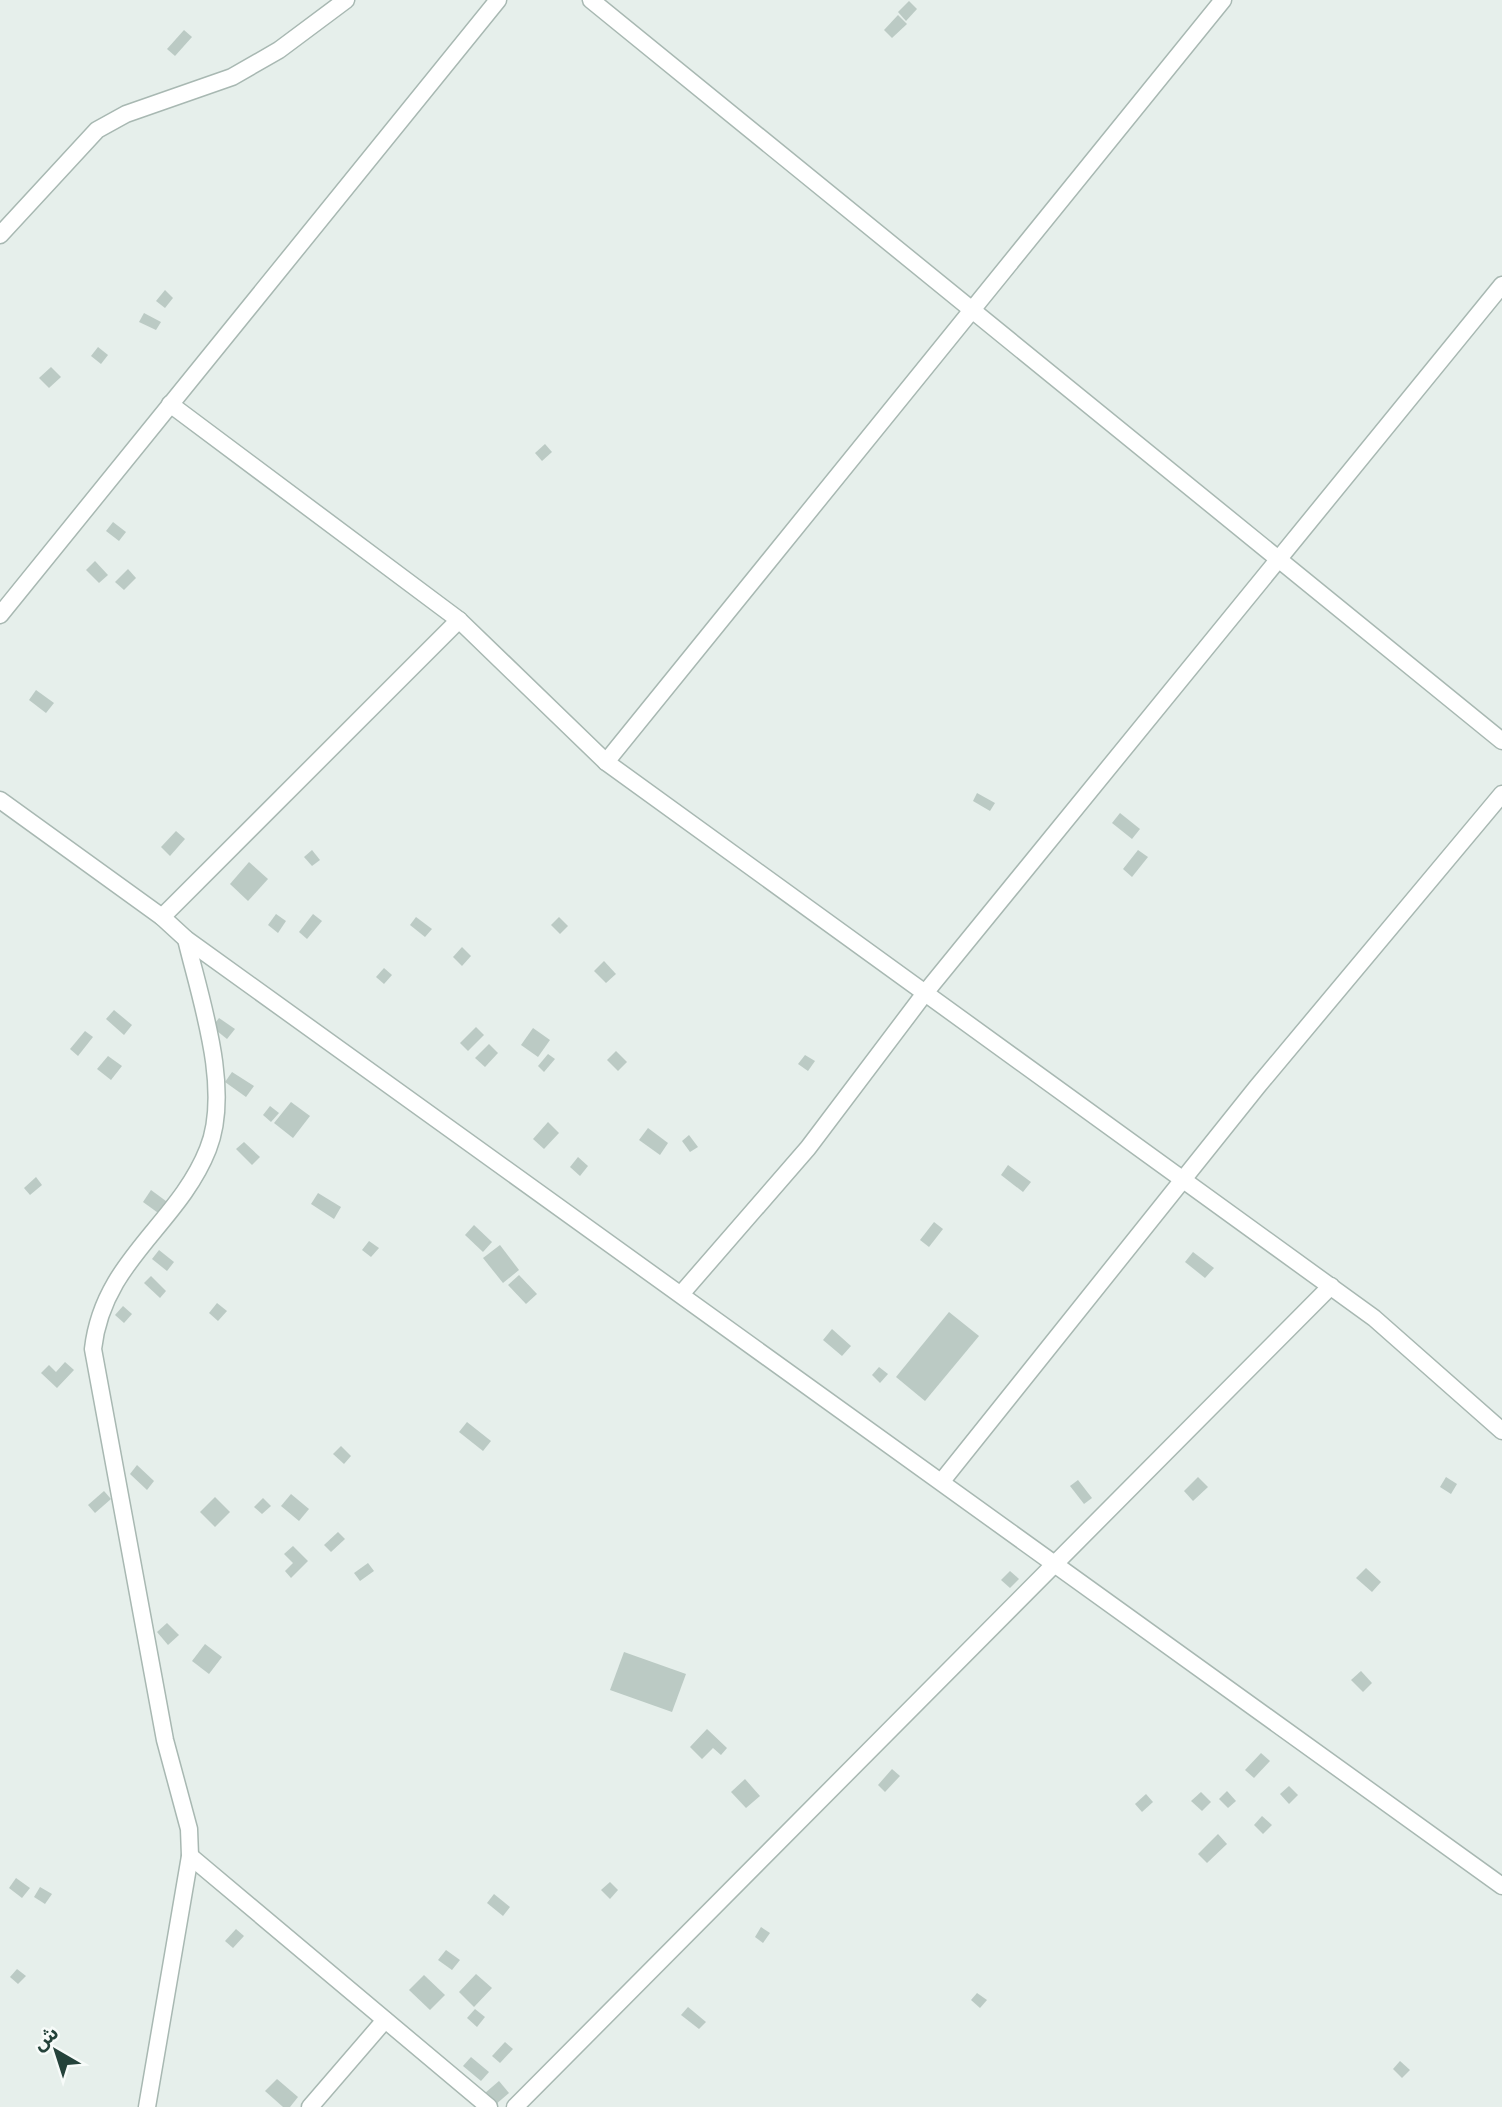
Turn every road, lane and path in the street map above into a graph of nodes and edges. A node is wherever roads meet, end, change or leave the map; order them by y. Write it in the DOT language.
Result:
graph roads {
  1 [pos="346,0"];
  2 [pos="498,0"];
  3 [pos="590,0"];
  4 [pos="1223,0"];
  5 [pos="0,235"];
  6 [pos="1502,285"];
  7 [pos="972,310"];
  8 [pos="170,404"];
  9 [pos="1279,559"];
  10 [pos="0,615"];
  11 [pos="459,620"];
  12 [pos="1502,741"];
  13 [pos="606,762"];
  14 [pos="1502,794"];
  15 [pos="0,800"];
  16 [pos="162,917"];
  17 [pos="186,939"];
  18 [pos="925,993"];
  19 [pos="1183,1179"];
  20 [pos="1331,1286"];
  21 [pos="682,1293"];
  22 [pos="1502,1431"];
  23 [pos="942,1481"];
  24 [pos="1056,1563"];
  25 [pos="190,1856"];
  26 [pos="1502,1886"];
  27 [pos="385,2020"];
  28 [pos="147,2107"];
  29 [pos="310,2107"];
  30 [pos="489,2107"];
  31 [pos="515,2107"];
  1 -- 5 [label="street"];
  2 -- 8 [label="street"];
  3 -- 7 [label="street"];
  4 -- 7 [label="street"];
  6 -- 9 [label="street"];
  7 -- 9 [label="street"];
  7 -- 13 [label="street"];
  8 -- 10 [label="street"];
  8 -- 11 [label="street"];
  9 -- 12 [label="street"];
  9 -- 18 [label="street"];
  11 -- 13 [label="street"];
  11 -- 16 [label="street"];
  13 -- 18 [label="street"];
  14 -- 19 [label="street"];
  15 -- 16 [label="street"];
  16 -- 17 [label="street"];
  17 -- 21 [label="street"];
  17 -- 25 [label="street"];
  18 -- 19 [label="street"];
  18 -- 21 [label="street"];
  19 -- 20 [label="street"];
  19 -- 23 [label="street"];
  20 -- 22 [label="street"];
  20 -- 24 [label="street"];
  21 -- 23 [label="street"];
  23 -- 24 [label="street"];
  24 -- 26 [label="street"];
  24 -- 31 [label="street"];
  25 -- 27 [label="street"];
  25 -- 28 [label="street"];
  27 -- 29 [label="street"];
  27 -- 30 [label="street"];
}
